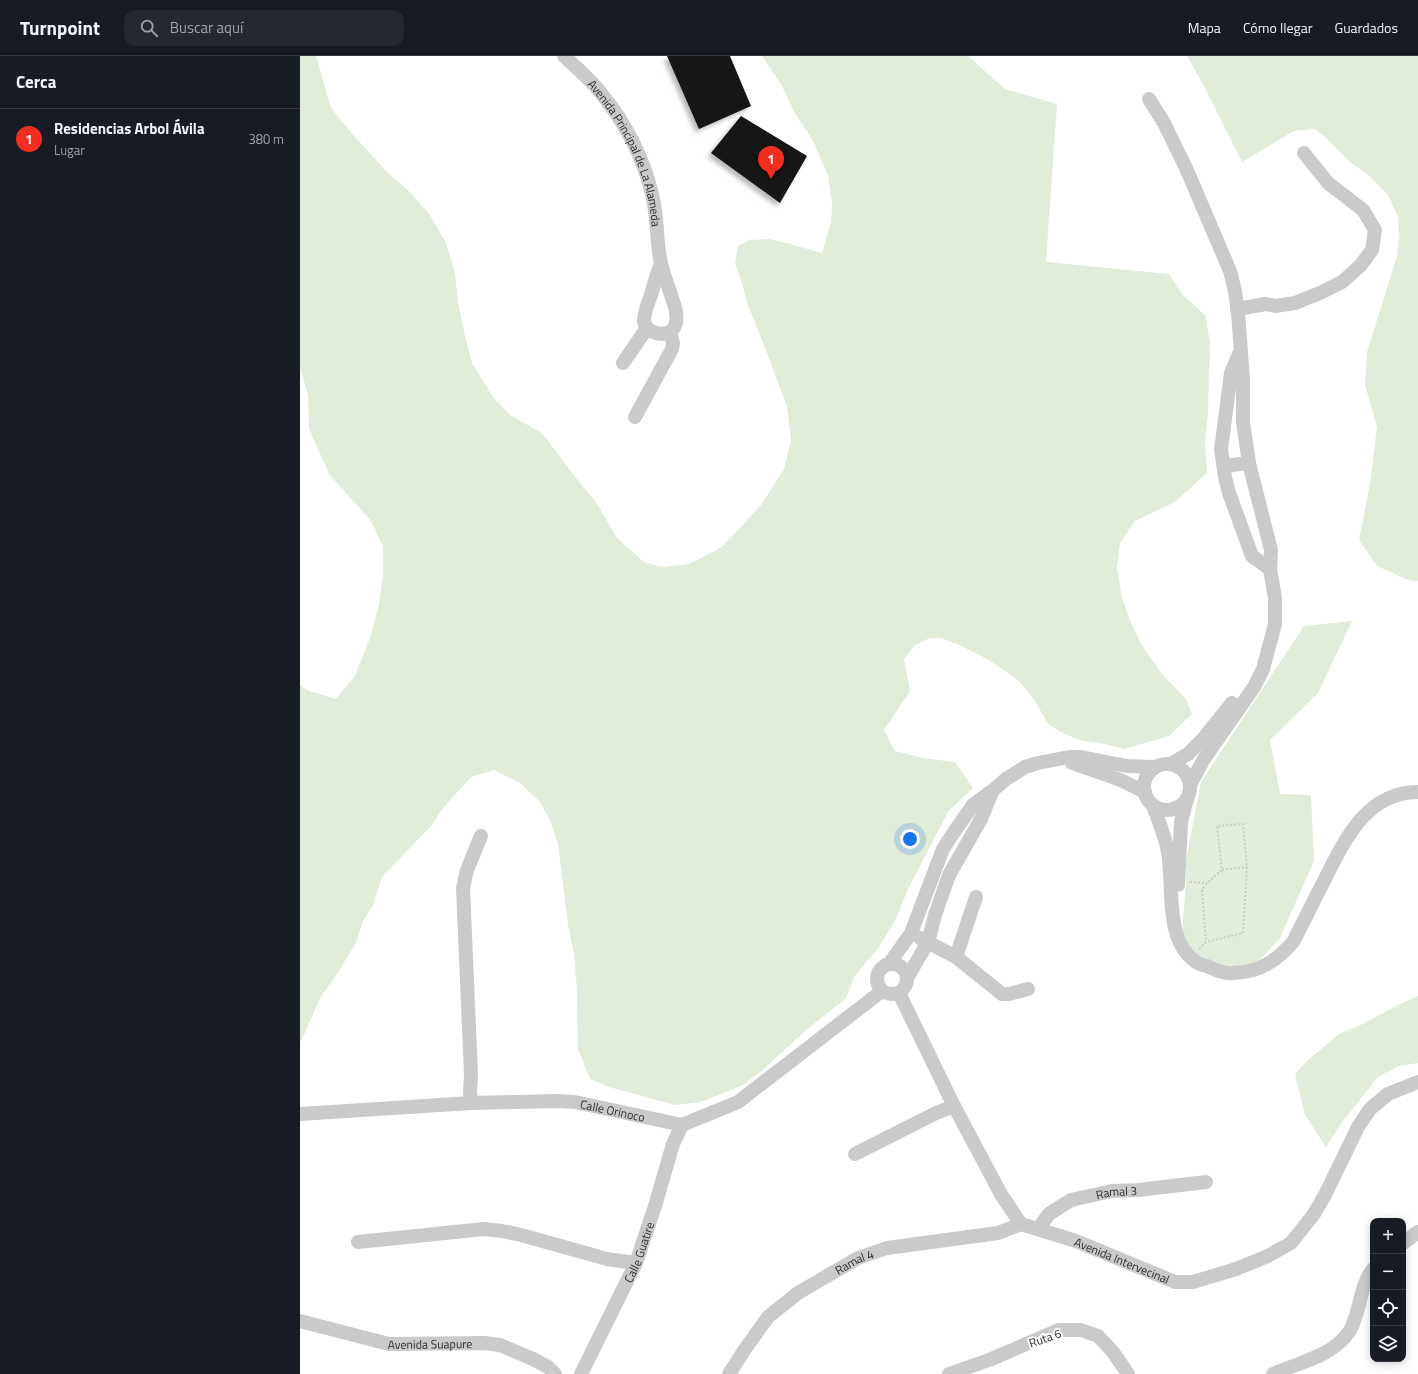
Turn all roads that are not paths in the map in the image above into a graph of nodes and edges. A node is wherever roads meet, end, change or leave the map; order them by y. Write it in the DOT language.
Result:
graph roads {
  1 [pos="564,56"];
  2 [pos="1149,99"];
  3 [pos="1304,154"];
  4 [pos="661,263"];
  5 [pos="1238,313"];
  6 [pos="647,328"];
  7 [pos="670,332"];
  8 [pos="1240,352"];
  9 [pos="623,363"];
  10 [pos="635,417"];
  11 [pos="1249,463"];
  12 [pos="1224,466"];
  13 [pos="1270,569"];
  14 [pos="1263,669"];
  15 [pos="1060,759"];
  16 [pos="1170,764"];
  17 [pos="1155,767"];
  18 [pos="1190,785"];
  19 [pos="992,791"];
  20 [pos="1145,792"];
  21 [pos="1418,792"];
  22 [pos="1187,799"];
  23 [pos="1153,806"];
  24 [pos="952,835"];
  25 [pos="481,836"];
  26 [pos="967,844"];
  27 [pos="976,897"];
  28 [pos="1173,909"];
  29 [pos="911,933"];
  30 [pos="928,942"];
  31 [pos="956,957"];
  32 [pos="889,964"];
  33 [pos="907,978"];
  34 [pos="1028,989"];
  35 [pos="882,991"];
  36 [pos="899,993"];
  37 [pos="1418,1082"];
  38 [pos="471,1103"];
  39 [pos="954,1106"];
  40 [pos="300,1114"];
  41 [pos="682,1125"];
  42 [pos="855,1154"];
  43 [pos="1206,1182"];
  44 [pos="1021,1224"];
  45 [pos="1038,1229"];
  46 [pos="1418,1232"];
  47 [pos="1406,1241"];
  48 [pos="358,1242"];
  49 [pos="636,1263"];
  50 [pos="1370,1275"];
  51 [pos="300,1321"];
  52 [pos="555,1374"];
  53 [pos="581,1374"];
  54 [pos="729,1374"];
  55 [pos="949,1374"];
  56 [pos="1128,1374"];
  57 [pos="1273,1374"];
  1 -- 4 [label="street, Avenida Principal de La Alameda"];
  2 -- 5 [label="street"];
  3 -- 5 [label="street"];
  4 -- 6 [label="street, Avenida Principal de La Alameda"];
  4 -- 7 [label="street, Avenida Principal de La Alameda"];
  5 -- 8 [label="street"];
  6 -- 7 [label="street"];
  6 -- 9 [label="street"];
  7 -- 10 [label="street"];
  8 -- 11 [label="street"];
  8 -- 12 [label="street"];
  11 -- 12 [label="street"];
  11 -- 13 [label="street"];
  12 -- 13 [label="street"];
  13 -- 14 [label="street"];
  14 -- 16 [label="street"];
  14 -- 18 [label="street"];
  15 -- 17 [label="street"];
  15 -- 19 [label="street"];
  15 -- 20 [label="street"];
  16 -- 17 [label="street"];
  16 -- 18 [label="street"];
  17 -- 20 [label="street"];
  18 -- 22 [label="street"];
  19 -- 24 [label="street"];
  19 -- 26 [label="street"];
  20 -- 23 [label="street"];
  21 -- 28 [label="street"];
  22 -- 23 [label="street"];
  22 -- 28 [label="street"];
  23 -- 28 [label="street"];
  24 -- 26 [label="street"];
  24 -- 29 [label="street"];
  25 -- 38 [label="street"];
  26 -- 30 [label="street"];
  27 -- 31 [label="street"];
  29 -- 30 [label="street"];
  29 -- 32 [label="street"];
  30 -- 31 [label="street"];
  30 -- 33 [label="street"];
  31 -- 34 [label="street"];
  32 -- 33 [label="street"];
  32 -- 35 [label="street"];
  33 -- 36 [label="street"];
  35 -- 36 [label="street"];
  35 -- 41 [label="street"];
  36 -- 39 [label="street"];
  37 -- 45 [label="street, Avenida Intervecinal"];
  38 -- 40 [label="street, Calle Orinoco"];
  38 -- 41 [label="street, Calle Orinoco"];
  39 -- 42 [label="street"];
  39 -- 44 [label="street"];
  41 -- 49 [label="street, Calle Guatire"];
  43 -- 45 [label="street, Ramal 3"];
  44 -- 45 [label="street, Avenida Intervecinal"];
  44 -- 54 [label="street, Ramal 4"];
  46 -- 47 [label="street"];
  48 -- 49 [label="street"];
  49 -- 53 [label="street, Calle Guatire"];
  50 -- 57 [label="street"];
  51 -- 52 [label="street, Avenida Suapure"];
  55 -- 56 [label="street, Ruta 6"];
}
